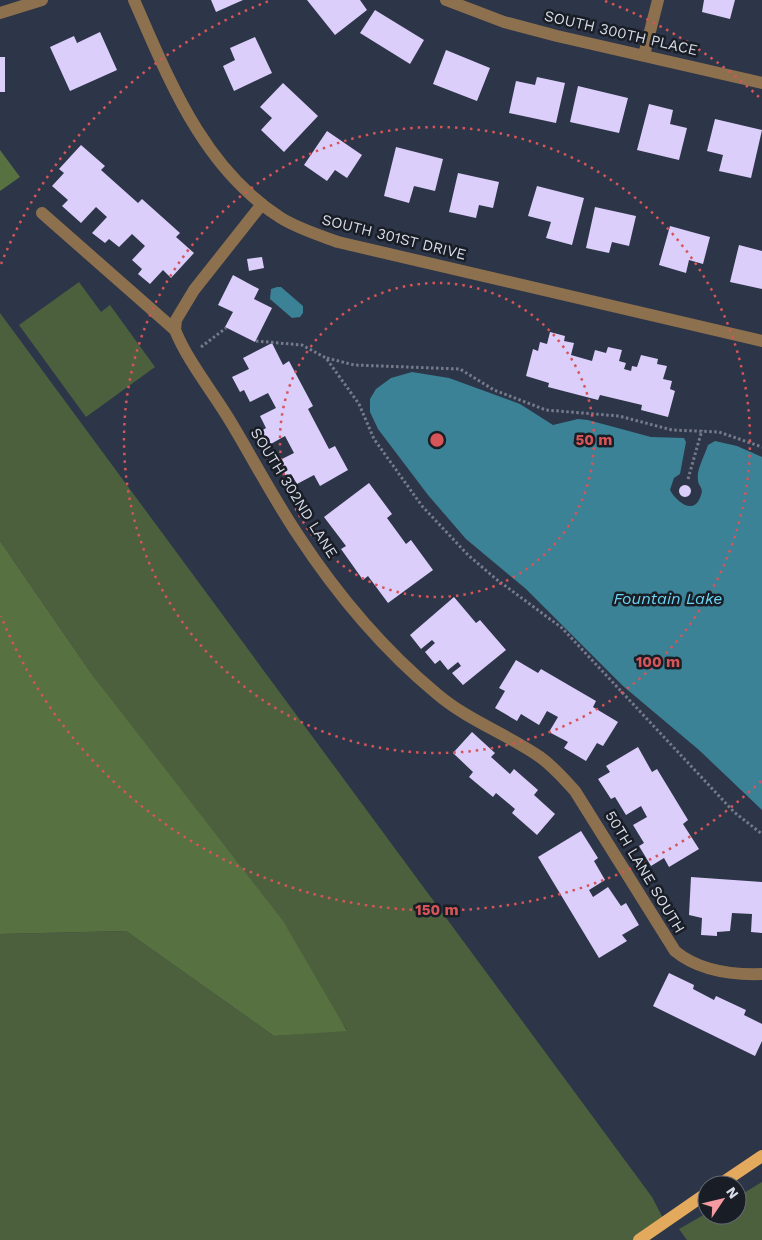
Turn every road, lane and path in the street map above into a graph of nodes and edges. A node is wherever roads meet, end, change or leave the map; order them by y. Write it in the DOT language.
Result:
graph roads {
  1 [pos="42,0"];
  2 [pos="134,0"];
  3 [pos="446,0"];
  4 [pos="658,0"];
  5 [pos="0,13"];
  6 [pos="644,55"];
  7 [pos="762,83"];
  8 [pos="262,204"];
  9 [pos="42,213"];
  10 [pos="226,328"];
  11 [pos="175,330"];
  12 [pos="256,341"];
  13 [pos="762,341"];
  14 [pos="188,356"];
  15 [pos="326,358"];
  16 [pos="702,430"];
  17 [pos="762,447"];
  18 [pos="688,479"];
  19 [pos="547,762"];
  20 [pos="762,834"];
  21 [pos="762,974"];
  22 [pos="762,1156"];
  23 [pos="734,1175"];
  24 [pos="697,1201"];
  25 [pos="642,1239"];
  1 -- 5 [label="street"];
  2 -- 8 [label="street, SOUTH 301ST DRIVE"];
  3 -- 6 [label="street, SOUTH 300TH PLACE"];
  4 -- 6 [label="street"];
  6 -- 7 [label="street, SOUTH 300TH PLACE"];
  8 -- 11 [label="street"];
  8 -- 13 [label="street, SOUTH 301ST DRIVE"];
  9 -- 11 [label="street, SOUTH 302ND LANE"];
  10 -- 14 [label="path"];
  11 -- 14 [label="street, SOUTH 302ND LANE"];
  12 -- 15 [label="path"];
  14 -- 19 [label="street, SOUTH 302ND LANE"];
  15 -- 16 [label="path"];
  15 -- 20 [label="path"];
  16 -- 17 [label="path"];
  16 -- 18 [label="path"];
  19 -- 21 [label="street, 50TH LANE SOUTH"];
  22 -- 23 [label="main road"];
  24 -- 25 [label="main road"];
}
